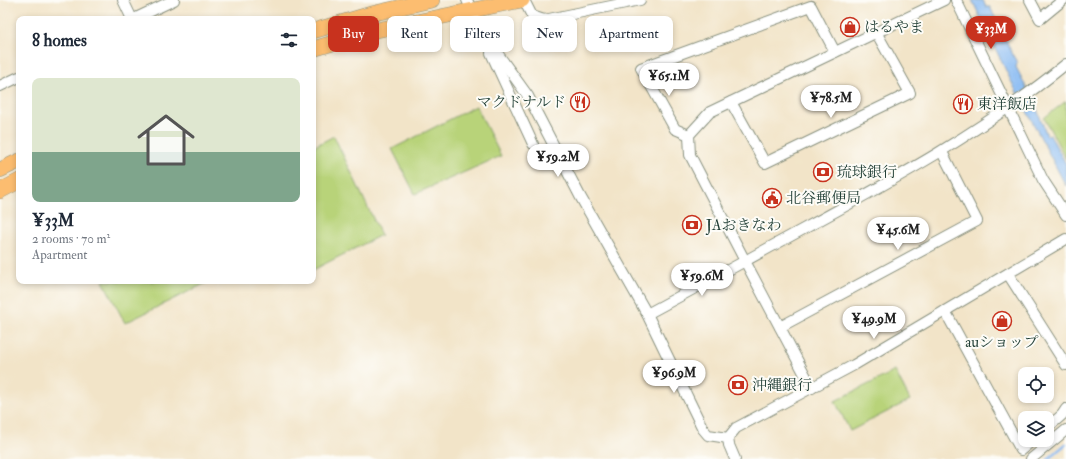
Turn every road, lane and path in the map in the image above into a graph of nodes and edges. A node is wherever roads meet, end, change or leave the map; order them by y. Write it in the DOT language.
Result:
graph roads {
  1 [pos="123,0"];
  2 [pos="174,0"];
  3 [pos="432,0"];
  4 [pos="523,0"];
  5 [pos="640,0"];
  6 [pos="944,0"];
  7 [pos="956,0"];
  8 [pos="1030,0"];
  9 [pos="1063,0"];
  10 [pos="469,5"];
  11 [pos="131,16"];
  12 [pos="139,16"];
  13 [pos="474,16"];
  14 [pos="316,30"];
  15 [pos="876,32"];
  16 [pos="316,48"];
  17 [pos="491,52"];
  18 [pos="496,52"];
  19 [pos="835,52"];
  20 [pos="1066,64"];
  21 [pos="16,78"];
  22 [pos="0,86"];
  23 [pos="731,102"];
  24 [pos="1007,109"];
  25 [pos="689,135"];
  26 [pos="533,144"];
  27 [pos="942,152"];
  28 [pos="16,162"];
  29 [pos="0,170"];
  30 [pos="16,183"];
  31 [pos="0,191"];
  32 [pos="1066,215"];
  33 [pos="1066,239"];
  34 [pos="745,261"];
  35 [pos="1008,274"];
  36 [pos="945,311"];
  37 [pos="647,314"];
  38 [pos="780,326"];
  39 [pos="1066,365"];
  40 [pos="812,388"];
  41 [pos="1066,409"];
  42 [pos="1054,422"];
  43 [pos="1066,430"];
  44 [pos="728,438"];
  45 [pos="1018,445"];
  46 [pos="736,459"];
  47 [pos="1031,459"];
  1 -- 11 [label="street"];
  2 -- 12 [label="street"];
  3 -- 14 [label="highway"];
  4 -- 5 [label="street"];
  4 -- 10 [label="highway"];
  6 -- 15 [label="street"];
  7 -- 24 [label="street"];
  8 -- 9 [label="street"];
  10 -- 13 [label="street"];
  10 -- 16 [label="highway"];
  15 -- 19 [label="street"];
  15 -- 23 [label="street"];
  17 -- 26 [label="street"];
  18 -- 37 [label="street"];
  19 -- 23 [label="street"];
  19 -- 25 [label="street"];
  20 -- 24 [label="street"];
  21 -- 22 [label="street"];
  23 -- 25 [label="street"];
  24 -- 27 [label="street"];
  24 -- 32 [label="street"];
  25 -- 34 [label="street"];
  27 -- 34 [label="street"];
  27 -- 38 [label="street"];
  28 -- 29 [label="highway"];
  30 -- 31 [label="highway"];
  33 -- 35 [label="street"];
  34 -- 37 [label="street"];
  34 -- 38 [label="street"];
  35 -- 36 [label="street"];
  35 -- 39 [label="street"];
  36 -- 40 [label="street"];
  36 -- 45 [label="street"];
  37 -- 44 [label="street"];
  38 -- 40 [label="street"];
  40 -- 44 [label="street"];
  41 -- 42 [label="street"];
  43 -- 47 [label="street"];
  44 -- 46 [label="street"];
}
